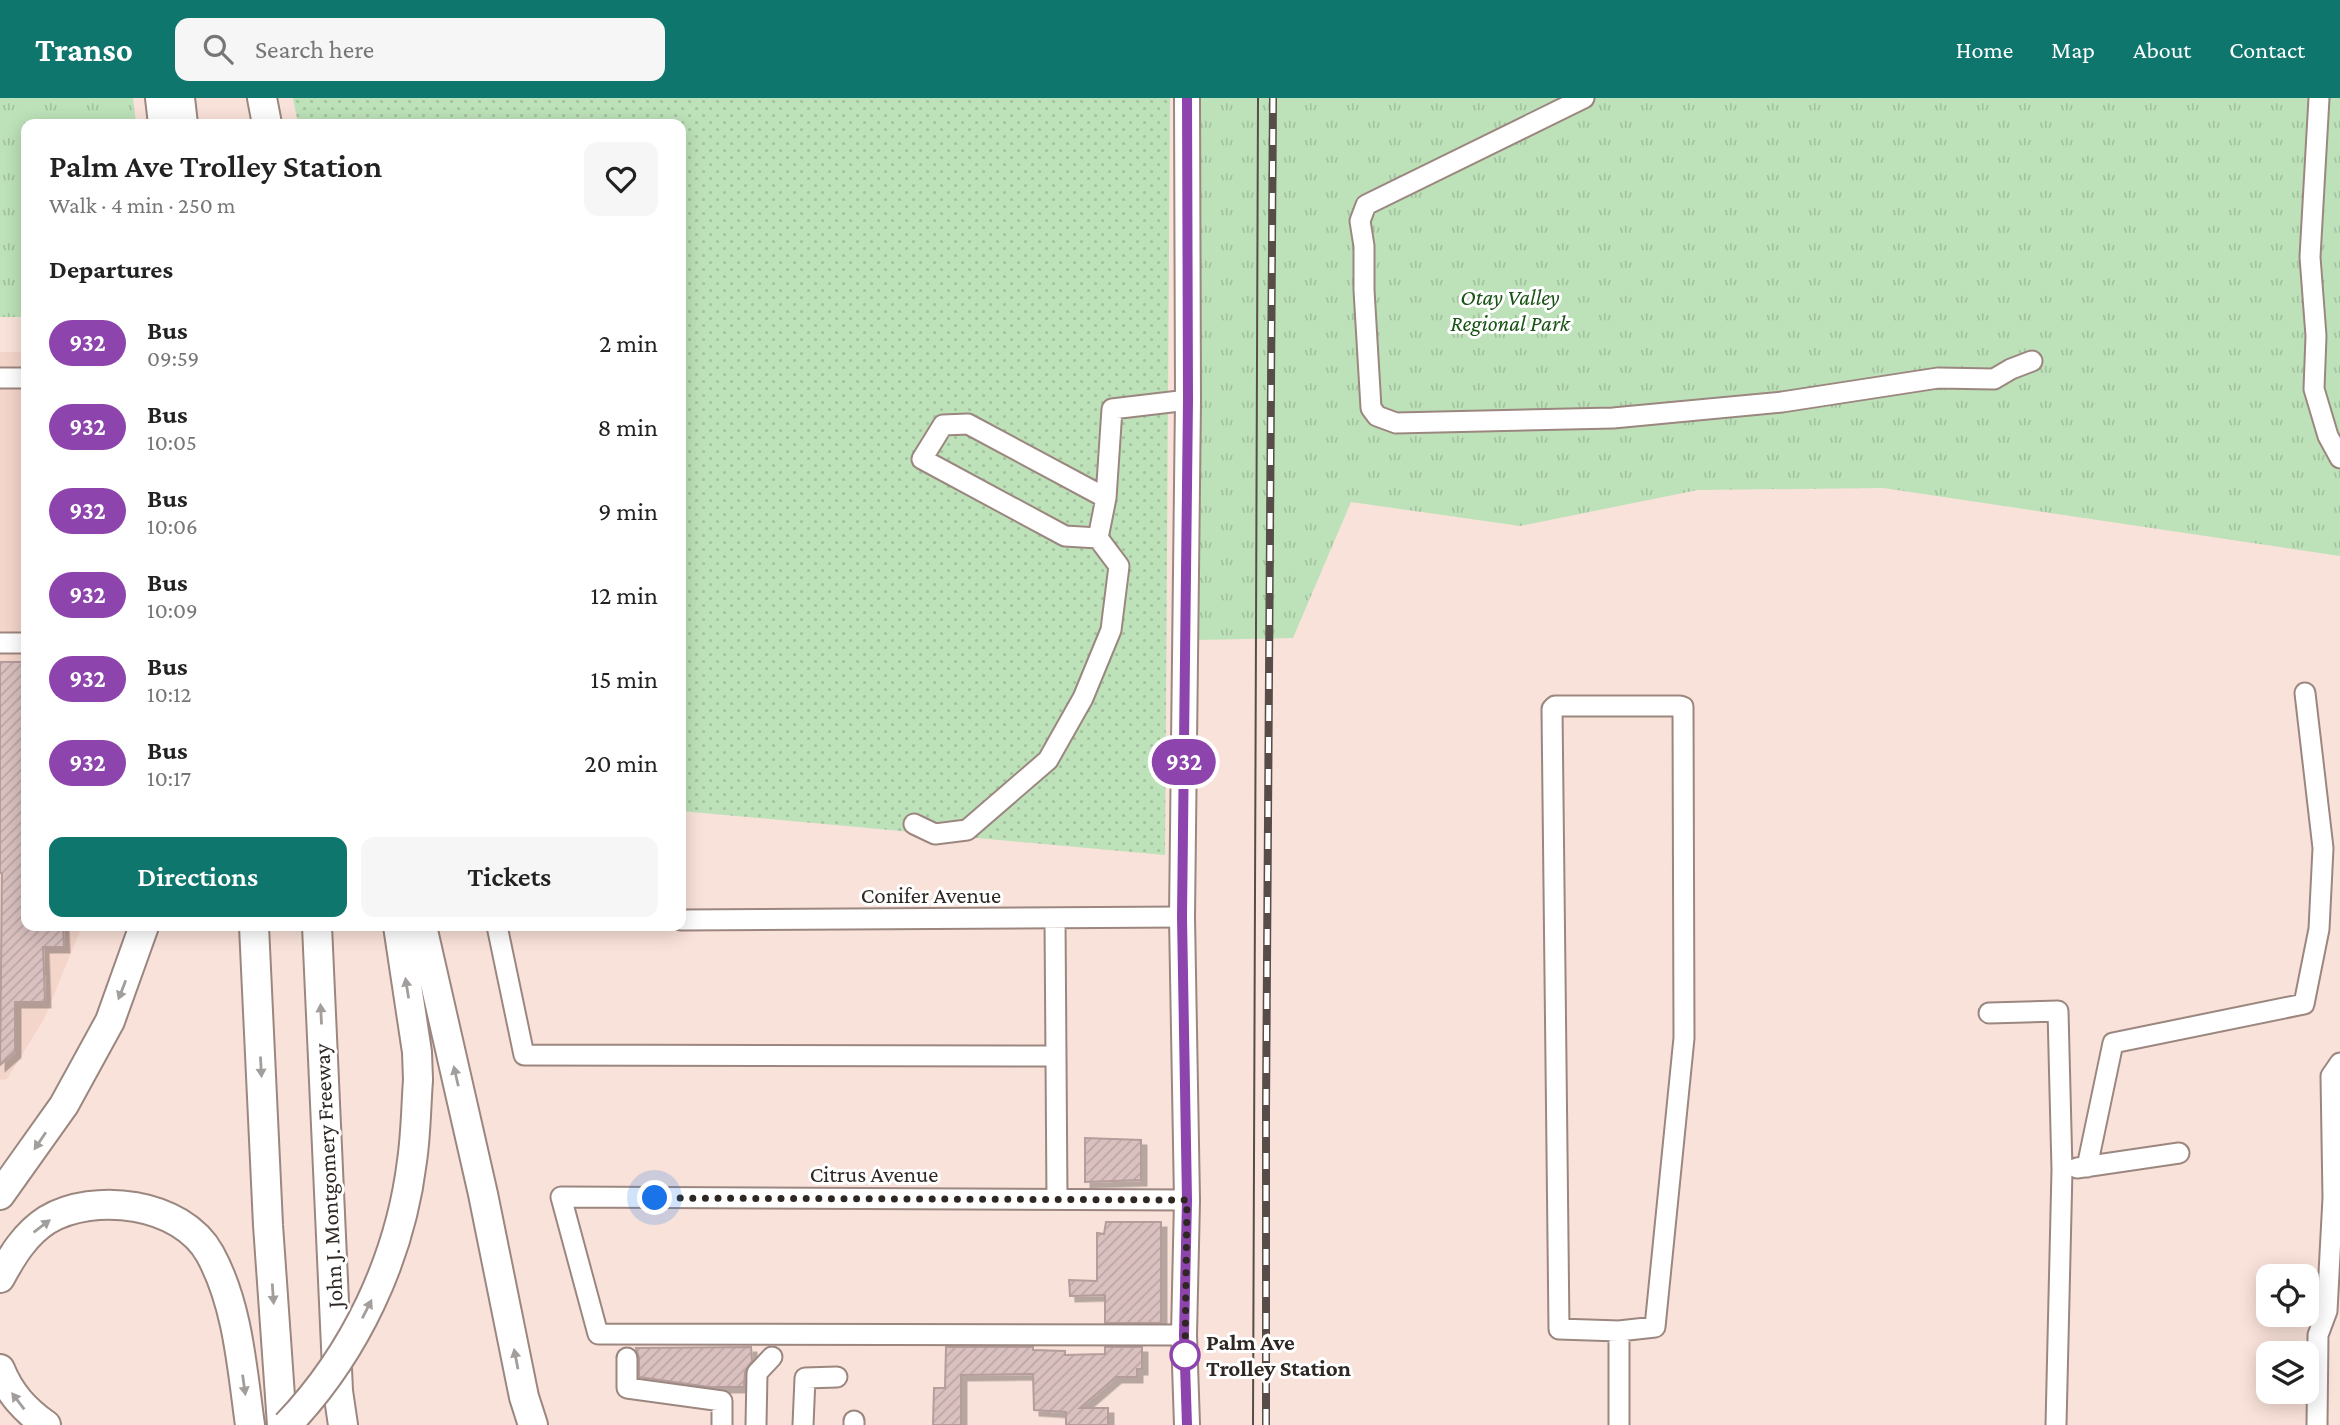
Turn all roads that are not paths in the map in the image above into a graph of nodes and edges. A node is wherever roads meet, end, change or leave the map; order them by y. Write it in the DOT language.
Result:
graph roads {
  1 [pos="160,98"];
  2 [pos="180,98"];
  3 [pos="248,98"];
  4 [pos="262,98"];
  5 [pos="1187,98"];
  6 [pos="1584,98"];
  7 [pos="2319,98"];
  8 [pos="162,119"];
  9 [pos="182,119"];
  10 [pos="250,119"];
  11 [pos="266,119"];
  12 [pos="2032,361"];
  13 [pos="0,378"];
  14 [pos="21,378"];
  15 [pos="1188,400"];
  16 [pos="2340,458"];
  17 [pos="1106,498"];
  18 [pos="1098,538"];
  19 [pos="0,643"];
  20 [pos="21,643"];
  21 [pos="2305,693"];
  22 [pos="914,824"];
  23 [pos="1182,917"];
  24 [pos="1055,919"];
  25 [pos="686,920"];
  26 [pos="142,931"];
  27 [pos="254,931"];
  28 [pos="317,931"];
  29 [pos="399,931"];
  30 [pos="423,931"];
  31 [pos="499,931"];
  32 [pos="1989,1013"];
  33 [pos="1056,1056"];
  34 [pos="2340,1063"];
  35 [pos="2179,1153"];
  36 [pos="2087,1167"];
  37 [pos="2062,1171"];
  38 [pos="0,1195"];
  39 [pos="1057,1199"];
  40 [pos="1187,1200"];
  41 [pos="0,1278"];
  42 [pos="2333,1306"];
  43 [pos="1619,1331"];
  44 [pos="1184,1335"];
  45 [pos="772,1357"];
  46 [pos="627,1358"];
  47 [pos="0,1369"];
  48 [pos="837,1377"];
  49 [pos="46,1425"];
  50 [pos="250,1425"];
  51 [pos="282,1425"];
  52 [pos="287,1425"];
  53 [pos="343,1425"];
  54 [pos="533,1425"];
  55 [pos="722,1425"];
  56 [pos="756,1425"];
  57 [pos="803,1425"];
  58 [pos="1187,1425"];
  59 [pos="1619,1425"];
  60 [pos="2056,1425"];
  61 [pos="2317,1425"];
  1 -- 8 [label="highway"];
  2 -- 9 [label="highway"];
  3 -- 10 [label="highway"];
  4 -- 11 [label="highway"];
  5 -- 15 [label="main road"];
  6 -- 12 [label="street"];
  7 -- 16 [label="street"];
  13 -- 14 [label="street"];
  15 -- 17 [label="street"];
  15 -- 23 [label="main road"];
  17 -- 18 [label="street"];
  17 -- 18 [label="street"];
  18 -- 22 [label="street"];
  19 -- 20 [label="street"];
  21 -- 36 [label="street"];
  23 -- 24 [label="street, Conifer Avenue"];
  23 -- 40 [label="main road"];
  24 -- 25 [label="street, Conifer Avenue"];
  24 -- 33 [label="street"];
  26 -- 38 [label="highway, one-way"];
  27 -- 51 [label="highway, one-way"];
  53 -- 28 [label="highway, John J. Montgomery Freeway, one-way"];
  52 -- 29 [label="highway, one-way, bridge"];
  54 -- 30 [label="highway, one-way"];
  31 -- 33 [label="street"];
  32 -- 37 [label="street"];
  33 -- 39 [label="street"];
  34 -- 42 [label="street"];
  35 -- 36 [label="street"];
  36 -- 37 [label="street"];
  37 -- 60 [label="street"];
  39 -- 40 [label="street, Citrus Avenue"];
  39 -- 44 [label="street, Citrus Avenue"];
  40 -- 44 [label="main road"];
  41 -- 50 [label="highway, one-way"];
  42 -- 61 [label="street"];
  43 -- 43 [label="street"];
  43 -- 59 [label="street"];
  44 -- 58 [label="main road"];
  45 -- 56 [label="street"];
  46 -- 55 [label="street"];
  49 -- 47 [label="highway, one-way"];
  48 -- 57 [label="street"];
}
